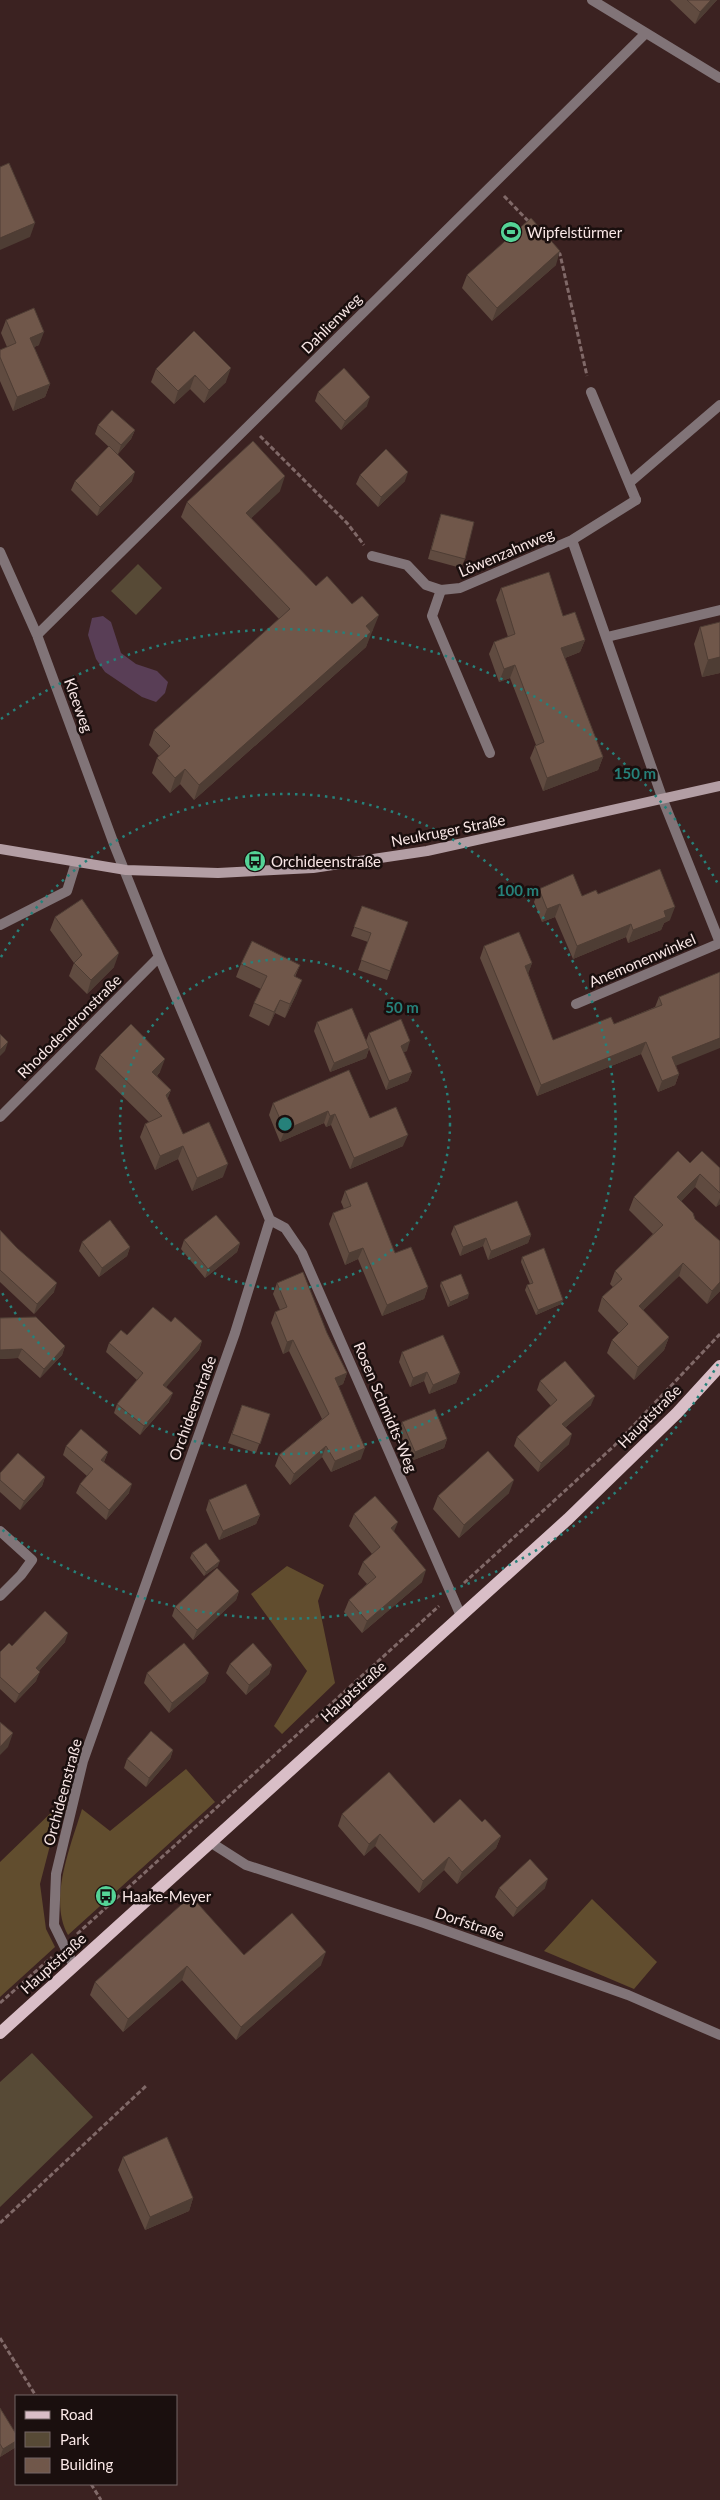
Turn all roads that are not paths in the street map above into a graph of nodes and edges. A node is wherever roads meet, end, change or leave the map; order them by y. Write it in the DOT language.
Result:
graph roads {
  1 [pos="592,0"];
  2 [pos="646,33"];
  3 [pos="720,78"];
  4 [pos="591,392"];
  5 [pos="720,405"];
  6 [pos="629,483"];
  7 [pos="572,540"];
  8 [pos="0,552"];
  9 [pos="372,556"];
  10 [pos="440,590"];
  11 [pos="720,610"];
  12 [pos="37,635"];
  13 [pos="607,637"];
  14 [pos="490,753"];
  15 [pos="720,786"];
  16 [pos="664,800"];
  17 [pos="0,849"];
  18 [pos="76,862"];
  19 [pos="126,870"];
  20 [pos="0,925"];
  21 [pos="720,943"];
  22 [pos="159,957"];
  23 [pos="576,1004"];
  24 [pos="0,1116"];
  25 [pos="270,1220"];
  26 [pos="720,1366"];
  27 [pos="0,1531"];
  28 [pos="0,1596"];
  29 [pos="461,1616"];
  30 [pos="210,1842"];
  31 [pos="74,1966"];
  32 [pos="0,2032"];
  33 [pos="720,2035"];
  1 -- 2 [label="street"];
  2 -- 3 [label="street"];
  2 -- 12 [label="street, Dahlienweg"];
  4 -- 6 [label="street"];
  5 -- 6 [label="street"];
  6 -- 7 [label="street, Löwenzahnweg"];
  7 -- 10 [label="street, Löwenzahnweg"];
  7 -- 13 [label="street, Löwenzahnweg"];
  8 -- 12 [label="street, Kleeweg"];
  9 -- 10 [label="street"];
  10 -- 14 [label="street"];
  11 -- 13 [label="street"];
  12 -- 19 [label="street, Kleeweg"];
  13 -- 16 [label="street, Löwenzahnweg"];
  15 -- 16 [label="street, Neukruger Straße"];
  16 -- 19 [label="street, Neukruger Straße"];
  16 -- 21 [label="street, Anemonenwinkel"];
  17 -- 18 [label="street, Neukruger Straße"];
  18 -- 19 [label="street, Neukruger Straße"];
  18 -- 20 [label="street"];
  19 -- 22 [label="street"];
  21 -- 23 [label="street, Anemonenwinkel"];
  22 -- 24 [label="street, Rhododendronstraße"];
  22 -- 25 [label="street"];
  25 -- 29 [label="street, Rosen Schmidts-Weg"];
  25 -- 31 [label="street, Orchideenstraße"];
  26 -- 29 [label="main road, Hauptstraße"];
  27 -- 28 [label="street"];
  29 -- 30 [label="main road, Hauptstraße"];
  30 -- 31 [label="main road, Hauptstraße"];
  30 -- 33 [label="street, Dorfstraße"];
  31 -- 32 [label="main road, Hauptstraße"];
}
